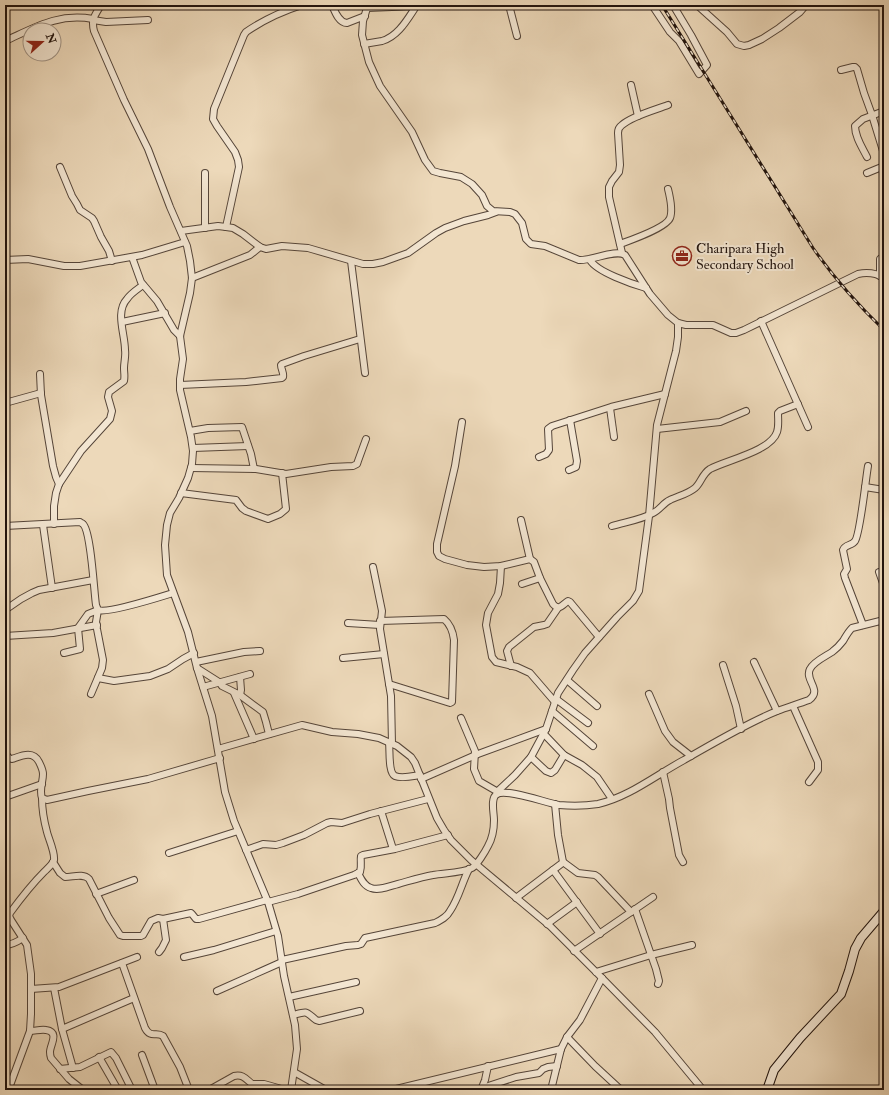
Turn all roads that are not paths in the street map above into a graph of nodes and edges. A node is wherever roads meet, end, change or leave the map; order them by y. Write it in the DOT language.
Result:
graph roads {
  1 [pos="101,5"];
  2 [pos="302,5"];
  3 [pos="332,5"];
  4 [pos="509,5"];
  5 [pos="652,5"];
  6 [pos="673,5"];
  7 [pos="806,5"];
  8 [pos="417,6"];
  9 [pos="701,6"];
  10 [pos="367,7"];
  11 [pos="365,16"];
  12 [pos="93,19"];
  13 [pos="148,20"];
  14 [pos="517,36"];
  15 [pos="5,41"];
  16 [pos="364,44"];
  17 [pos="841,70"];
  18 [pos="631,85"];
  19 [pos="668,105"];
  20 [pos="884,111"];
  21 [pos="872,115"];
  22 [pos="638,116"];
  23 [pos="884,154"];
  24 [pos="867,157"];
  25 [pos="884,166"];
  26 [pos="60,167"];
  27 [pos="867,173"];
  28 [pos="205,174"];
  29 [pos="668,189"];
  30 [pos="496,212"];
  31 [pos="226,226"];
  32 [pos="205,228"];
  33 [pos="181,231"];
  34 [pos="185,242"];
  35 [pos="620,244"];
  36 [pos="260,247"];
  37 [pos="622,253"];
  38 [pos="884,256"];
  39 [pos="132,257"];
  40 [pos="5,260"];
  41 [pos="351,260"];
  42 [pos="590,260"];
  43 [pos="112,261"];
  44 [pos="882,277"];
  45 [pos="192,278"];
  46 [pos="143,285"];
  47 [pos="646,288"];
  48 [pos="164,313"];
  49 [pos="761,321"];
  50 [pos="122,322"];
  51 [pos="678,323"];
  52 [pos="180,336"];
  53 [pos="360,339"];
  54 [pos="365,373"];
  55 [pos="40,374"];
  56 [pos="180,385"];
  57 [pos="41,392"];
  58 [pos="665,394"];
  59 [pos="5,403"];
  60 [pos="798,404"];
  61 [pos="610,408"];
  62 [pos="746,411"];
  63 [pos="570,420"];
  64 [pos="462,422"];
  65 [pos="808,427"];
  66 [pos="657,429"];
  67 [pos="190,431"];
  68 [pos="614,437"];
  69 [pos="366,439"];
  70 [pos="248,446"];
  71 [pos="192,448"];
  72 [pos="539,457"];
  73 [pos="868,466"];
  74 [pos="191,468"];
  75 [pos="254,468"];
  76 [pos="569,470"];
  77 [pos="282,473"];
  78 [pos="60,484"];
  79 [pos="865,486"];
  80 [pos="884,490"];
  81 [pos="181,493"];
  82 [pos="649,516"];
  83 [pos="521,520"];
  84 [pos="54,524"];
  85 [pos="43,525"];
  86 [pos="5,526"];
  87 [pos="612,526"];
  88 [pos="530,559"];
  89 [pos="501,566"];
  90 [pos="373,567"];
  91 [pos="879,572"];
  92 [pos="540,578"];
  93 [pos="94,580"];
  94 [pos="522,584"];
  95 [pos="884,586"];
  96 [pos="52,588"];
  97 [pos="173,593"];
  98 [pos="558,608"];
  99 [pos="5,610"];
  100 [pos="98,610"];
  101 [pos="884,620"];
  102 [pos="348,623"];
  103 [pos="380,623"];
  104 [pos="96,625"];
  105 [pos="863,625"];
  106 [pos="78,628"];
  107 [pos="5,636"];
  108 [pos="599,637"];
  109 [pos="260,651"];
  110 [pos="64,653"];
  111 [pos="194,653"];
  112 [pos="384,654"];
  113 [pos="343,658"];
  114 [pos="754,662"];
  115 [pos="196,665"];
  116 [pos="722,665"];
  117 [pos="511,666"];
  118 [pos="250,674"];
  119 [pos="240,677"];
  120 [pos="98,678"];
  121 [pos="567,680"];
  122 [pos="219,682"];
  123 [pos="389,684"];
  124 [pos="203,687"];
  125 [pos="91,694"];
  126 [pos="237,694"];
  127 [pos="649,694"];
  128 [pos="556,700"];
  129 [pos="597,706"];
  130 [pos="793,706"];
  131 [pos="778,711"];
  132 [pos="552,712"];
  133 [pos="461,718"];
  134 [pos="588,722"];
  135 [pos="741,728"];
  136 [pos="545,731"];
  137 [pos="269,734"];
  138 [pos="254,739"];
  139 [pos="391,743"];
  140 [pos="593,746"];
  141 [pos="218,749"];
  142 [pos="5,753"];
  143 [pos="474,755"];
  144 [pos="564,755"];
  145 [pos="691,756"];
  146 [pos="531,757"];
  147 [pos="220,758"];
  148 [pos="663,772"];
  149 [pos="421,777"];
  150 [pos="809,782"];
  151 [pos="42,784"];
  152 [pos="498,793"];
  153 [pos="5,797"];
  154 [pos="42,798"];
  155 [pos="428,799"];
  156 [pos="612,799"];
  157 [pos="555,804"];
  158 [pos="381,811"];
  159 [pos="238,831"];
  160 [pos="448,835"];
  161 [pos="393,849"];
  162 [pos="246,850"];
  163 [pos="169,853"];
  164 [pos="53,862"];
  165 [pos="563,862"];
  166 [pos="683,862"];
  167 [pos="476,864"];
  168 [pos="469,869"];
  169 [pos="553,870"];
  170 [pos="358,873"];
  171 [pos="134,880"];
  172 [pos="96,894"];
  173 [pos="653,897"];
  174 [pos="516,898"];
  175 [pos="268,901"];
  176 [pos="577,902"];
  177 [pos="633,911"];
  178 [pos="884,911"];
  179 [pos="163,919"];
  180 [pos="547,924"];
  181 [pos="276,931"];
  182 [pos="600,934"];
  183 [pos="23,938"];
  184 [pos="5,945"];
  185 [pos="692,945"];
  186 [pos="574,951"];
  187 [pos="159,952"];
  188 [pos="651,956"];
  189 [pos="137,957"];
  190 [pos="184,957"];
  191 [pos="282,961"];
  192 [pos="122,963"];
  193 [pos="596,972"];
  194 [pos="602,978"];
  195 [pos="356,982"];
  196 [pos="658,984"];
  197 [pos="54,988"];
  198 [pos="31,990"];
  199 [pos="217,991"];
  200 [pos="289,997"];
  201 [pos="134,998"];
  202 [pos="360,1011"];
  203 [pos="293,1015"];
  204 [pos="62,1029"];
  205 [pos="30,1031"];
  206 [pos="567,1037"];
  207 [pos="561,1049"];
  208 [pos="142,1055"];
  209 [pos="99,1057"];
  210 [pos="488,1066"];
  211 [pos="557,1066"];
  212 [pos="73,1068"];
  213 [pos="60,1069"];
  214 [pos="294,1072"];
  215 [pos="8,1089"];
  216 [pos="479,1089"];
  217 [pos="83,1090"];
  218 [pos="118,1090"];
  219 [pos="132,1090"];
  220 [pos="155,1090"];
  221 [pos="189,1090"];
  222 [pos="209,1090"];
  223 [pos="285,1090"];
  224 [pos="291,1090"];
  225 [pos="326,1090"];
  226 [pos="392,1090"];
  227 [pos="551,1090"];
  228 [pos="621,1090"];
  229 [pos="703,1090"];
  230 [pos="767,1090"];
  1 -- 12 [label="street"];
  2 -- 31 [label="street"];
  3 -- 11 [label="street"];
  4 -- 14 [label="street"];
  5 -- 6 [label="street"];
  7 -- 9 [label="street"];
  8 -- 10 [label="street"];
  8 -- 16 [label="street"];
  10 -- 11 [label="street"];
  11 -- 16 [label="street"];
  12 -- 13 [label="street"];
  12 -- 15 [label="street"];
  12 -- 33 [label="street"];
  16 -- 30 [label="street"];
  17 -- 21 [label="street"];
  18 -- 22 [label="street"];
  19 -- 22 [label="street"];
  20 -- 21 [label="street"];
  21 -- 23 [label="street"];
  21 -- 24 [label="street"];
  22 -- 35 [label="street"];
  25 -- 27 [label="street"];
  26 -- 43 [label="street"];
  28 -- 32 [label="street"];
  29 -- 35 [label="street"];
  30 -- 41 [label="street"];
  30 -- 42 [label="street"];
  31 -- 32 [label="street"];
  31 -- 36 [label="street"];
  32 -- 33 [label="street"];
  33 -- 34 [label="street"];
  34 -- 39 [label="street"];
  34 -- 45 [label="street"];
  35 -- 37 [label="street"];
  36 -- 41 [label="street"];
  36 -- 45 [label="street"];
  37 -- 42 [label="street"];
  37 -- 47 [label="street"];
  38 -- 44 [label="street"];
  39 -- 43 [label="street"];
  39 -- 46 [label="street"];
  40 -- 43 [label="street"];
  41 -- 53 [label="street"];
  42 -- 47 [label="street"];
  44 -- 49 [label="street"];
  45 -- 52 [label="street"];
  46 -- 48 [label="street"];
  46 -- 50 [label="street"];
  47 -- 51 [label="street"];
  48 -- 50 [label="street"];
  48 -- 52 [label="street"];
  49 -- 51 [label="street"];
  49 -- 60 [label="street"];
  50 -- 78 [label="street"];
  51 -- 58 [label="street"];
  52 -- 56 [label="street"];
  53 -- 54 [label="street"];
  53 -- 56 [label="street"];
  55 -- 57 [label="street"];
  56 -- 67 [label="street"];
  57 -- 59 [label="street"];
  57 -- 78 [label="street"];
  58 -- 61 [label="street"];
  58 -- 66 [label="street"];
  60 -- 65 [label="street"];
  60 -- 82 [label="street"];
  61 -- 63 [label="street"];
  61 -- 68 [label="street"];
  62 -- 66 [label="street"];
  63 -- 72 [label="street"];
  63 -- 76 [label="street"];
  64 -- 89 [label="street"];
  66 -- 82 [label="street"];
  67 -- 70 [label="street"];
  67 -- 71 [label="street"];
  69 -- 77 [label="street"];
  70 -- 71 [label="street"];
  70 -- 75 [label="street"];
  71 -- 74 [label="street"];
  73 -- 79 [label="street"];
  74 -- 75 [label="street"];
  74 -- 81 [label="street"];
  75 -- 77 [label="street"];
  77 -- 81 [label="street"];
  78 -- 84 [label="street"];
  79 -- 80 [label="street"];
  79 -- 105 [label="street"];
  81 -- 97 [label="street"];
  82 -- 87 [label="street"];
  82 -- 108 [label="street"];
  83 -- 88 [label="street"];
  84 -- 85 [label="street"];
  84 -- 93 [label="street"];
  85 -- 86 [label="street"];
  85 -- 96 [label="street"];
  88 -- 89 [label="street"];
  88 -- 92 [label="street"];
  89 -- 117 [label="street"];
  90 -- 103 [label="street"];
  91 -- 95 [label="street"];
  92 -- 94 [label="street"];
  92 -- 98 [label="street"];
  93 -- 96 [label="street"];
  93 -- 100 [label="street"];
  96 -- 99 [label="street"];
  97 -- 100 [label="street"];
  97 -- 111 [label="street"];
  98 -- 108 [label="street"];
  98 -- 117 [label="street"];
  100 -- 104 [label="street"];
  100 -- 106 [label="street"];
  101 -- 105 [label="street"];
  102 -- 103 [label="street"];
  103 -- 112 [label="street"];
  103 -- 123 [label="street"];
  104 -- 106 [label="street"];
  104 -- 120 [label="street"];
  105 -- 130 [label="street"];
  106 -- 107 [label="street"];
  106 -- 110 [label="street"];
  108 -- 121 [label="street"];
  109 -- 115 [label="street"];
  111 -- 115 [label="street"];
  111 -- 120 [label="street"];
  112 -- 113 [label="street"];
  112 -- 123 [label="street"];
  114 -- 131 [label="street"];
  115 -- 122 [label="street"];
  115 -- 124 [label="street"];
  116 -- 135 [label="street"];
  117 -- 128 [label="street"];
  118 -- 119 [label="street"];
  119 -- 122 [label="street"];
  119 -- 126 [label="street"];
  120 -- 125 [label="street"];
  121 -- 128 [label="street"];
  121 -- 129 [label="street"];
  122 -- 124 [label="street"];
  122 -- 126 [label="street"];
  123 -- 139 [label="street"];
  124 -- 141 [label="street"];
  126 -- 137 [label="street"];
  126 -- 138 [label="street"];
  127 -- 145 [label="street"];
  128 -- 132 [label="street"];
  128 -- 134 [label="street"];
  130 -- 131 [label="street"];
  130 -- 150 [label="street"];
  131 -- 135 [label="street"];
  132 -- 136 [label="street"];
  132 -- 140 [label="street"];
  133 -- 143 [label="street"];
  135 -- 145 [label="street"];
  136 -- 143 [label="street"];
  136 -- 144 [label="street"];
  136 -- 146 [label="street"];
  137 -- 138 [label="street"];
  137 -- 139 [label="street"];
  138 -- 141 [label="street"];
  139 -- 149 [label="street"];
  139 -- 149 [label="street"];
  141 -- 147 [label="street"];
  142 -- 151 [label="street"];
  143 -- 149 [label="street"];
  143 -- 152 [label="street"];
  144 -- 146 [label="street"];
  144 -- 156 [label="street"];
  145 -- 148 [label="street"];
  146 -- 152 [label="street"];
  147 -- 154 [label="street"];
  147 -- 159 [label="street"];
  148 -- 156 [label="street"];
  148 -- 166 [label="street"];
  149 -- 155 [label="street"];
  151 -- 153 [label="street"];
  151 -- 154 [label="street"];
  152 -- 157 [label="street"];
  152 -- 167 [label="street"];
  154 -- 164 [label="street"];
  155 -- 158 [label="street"];
  155 -- 160 [label="street"];
  156 -- 157 [label="street"];
  157 -- 165 [label="street"];
  158 -- 161 [label="street"];
  158 -- 162 [label="street"];
  159 -- 162 [label="street"];
  159 -- 163 [label="street"];
  160 -- 161 [label="street"];
  160 -- 167 [label="street"];
  161 -- 170 [label="street"];
  162 -- 175 [label="street"];
  164 -- 172 [label="street"];
  164 -- 183 [label="street"];
  165 -- 169 [label="street"];
  165 -- 177 [label="street"];
  167 -- 168 [label="street"];
  167 -- 174 [label="street"];
  168 -- 170 [label="street"];
  168 -- 191 [label="street"];
  169 -- 174 [label="street"];
  169 -- 176 [label="street"];
  170 -- 175 [label="street"];
  171 -- 172 [label="street"];
  172 -- 179 [label="street"];
  173 -- 177 [label="street"];
  174 -- 180 [label="street"];
  175 -- 179 [label="street"];
  175 -- 181 [label="street"];
  176 -- 180 [label="street"];
  176 -- 182 [label="street"];
  177 -- 182 [label="street"];
  177 -- 188 [label="street"];
  178 -- 230 [label="street"];
  179 -- 187 [label="street"];
  180 -- 186 [label="street"];
  181 -- 190 [label="street"];
  181 -- 191 [label="street"];
  182 -- 186 [label="street"];
  183 -- 184 [label="street"];
  183 -- 198 [label="street"];
  185 -- 188 [label="street"];
  186 -- 193 [label="street"];
  188 -- 193 [label="street"];
  188 -- 196 [label="street"];
  189 -- 192 [label="street"];
  191 -- 199 [label="street"];
  191 -- 200 [label="street"];
  192 -- 197 [label="street"];
  192 -- 201 [label="street"];
  193 -- 194 [label="street"];
  194 -- 206 [label="street"];
  194 -- 229 [label="street"];
  195 -- 200 [label="street"];
  197 -- 198 [label="street"];
  197 -- 204 [label="street"];
  198 -- 205 [label="street"];
  200 -- 203 [label="street"];
  201 -- 204 [label="street"];
  201 -- 221 [label="street"];
  202 -- 203 [label="street"];
  203 -- 214 [label="street"];
  204 -- 212 [label="street"];
  205 -- 213 [label="street"];
  205 -- 215 [label="street"];
  206 -- 207 [label="street"];
  206 -- 228 [label="street"];
  207 -- 210 [label="street"];
  207 -- 211 [label="street"];
  208 -- 220 [label="street"];
  209 -- 212 [label="street"];
  209 -- 218 [label="street"];
  209 -- 219 [label="street"];
  210 -- 216 [label="street"];
  210 -- 226 [label="street"];
  211 -- 216 [label="street"];
  211 -- 227 [label="street"];
  212 -- 213 [label="street"];
  213 -- 217 [label="street"];
  214 -- 224 [label="street"];
  214 -- 225 [label="street"];
  222 -- 223 [label="street"];
}
